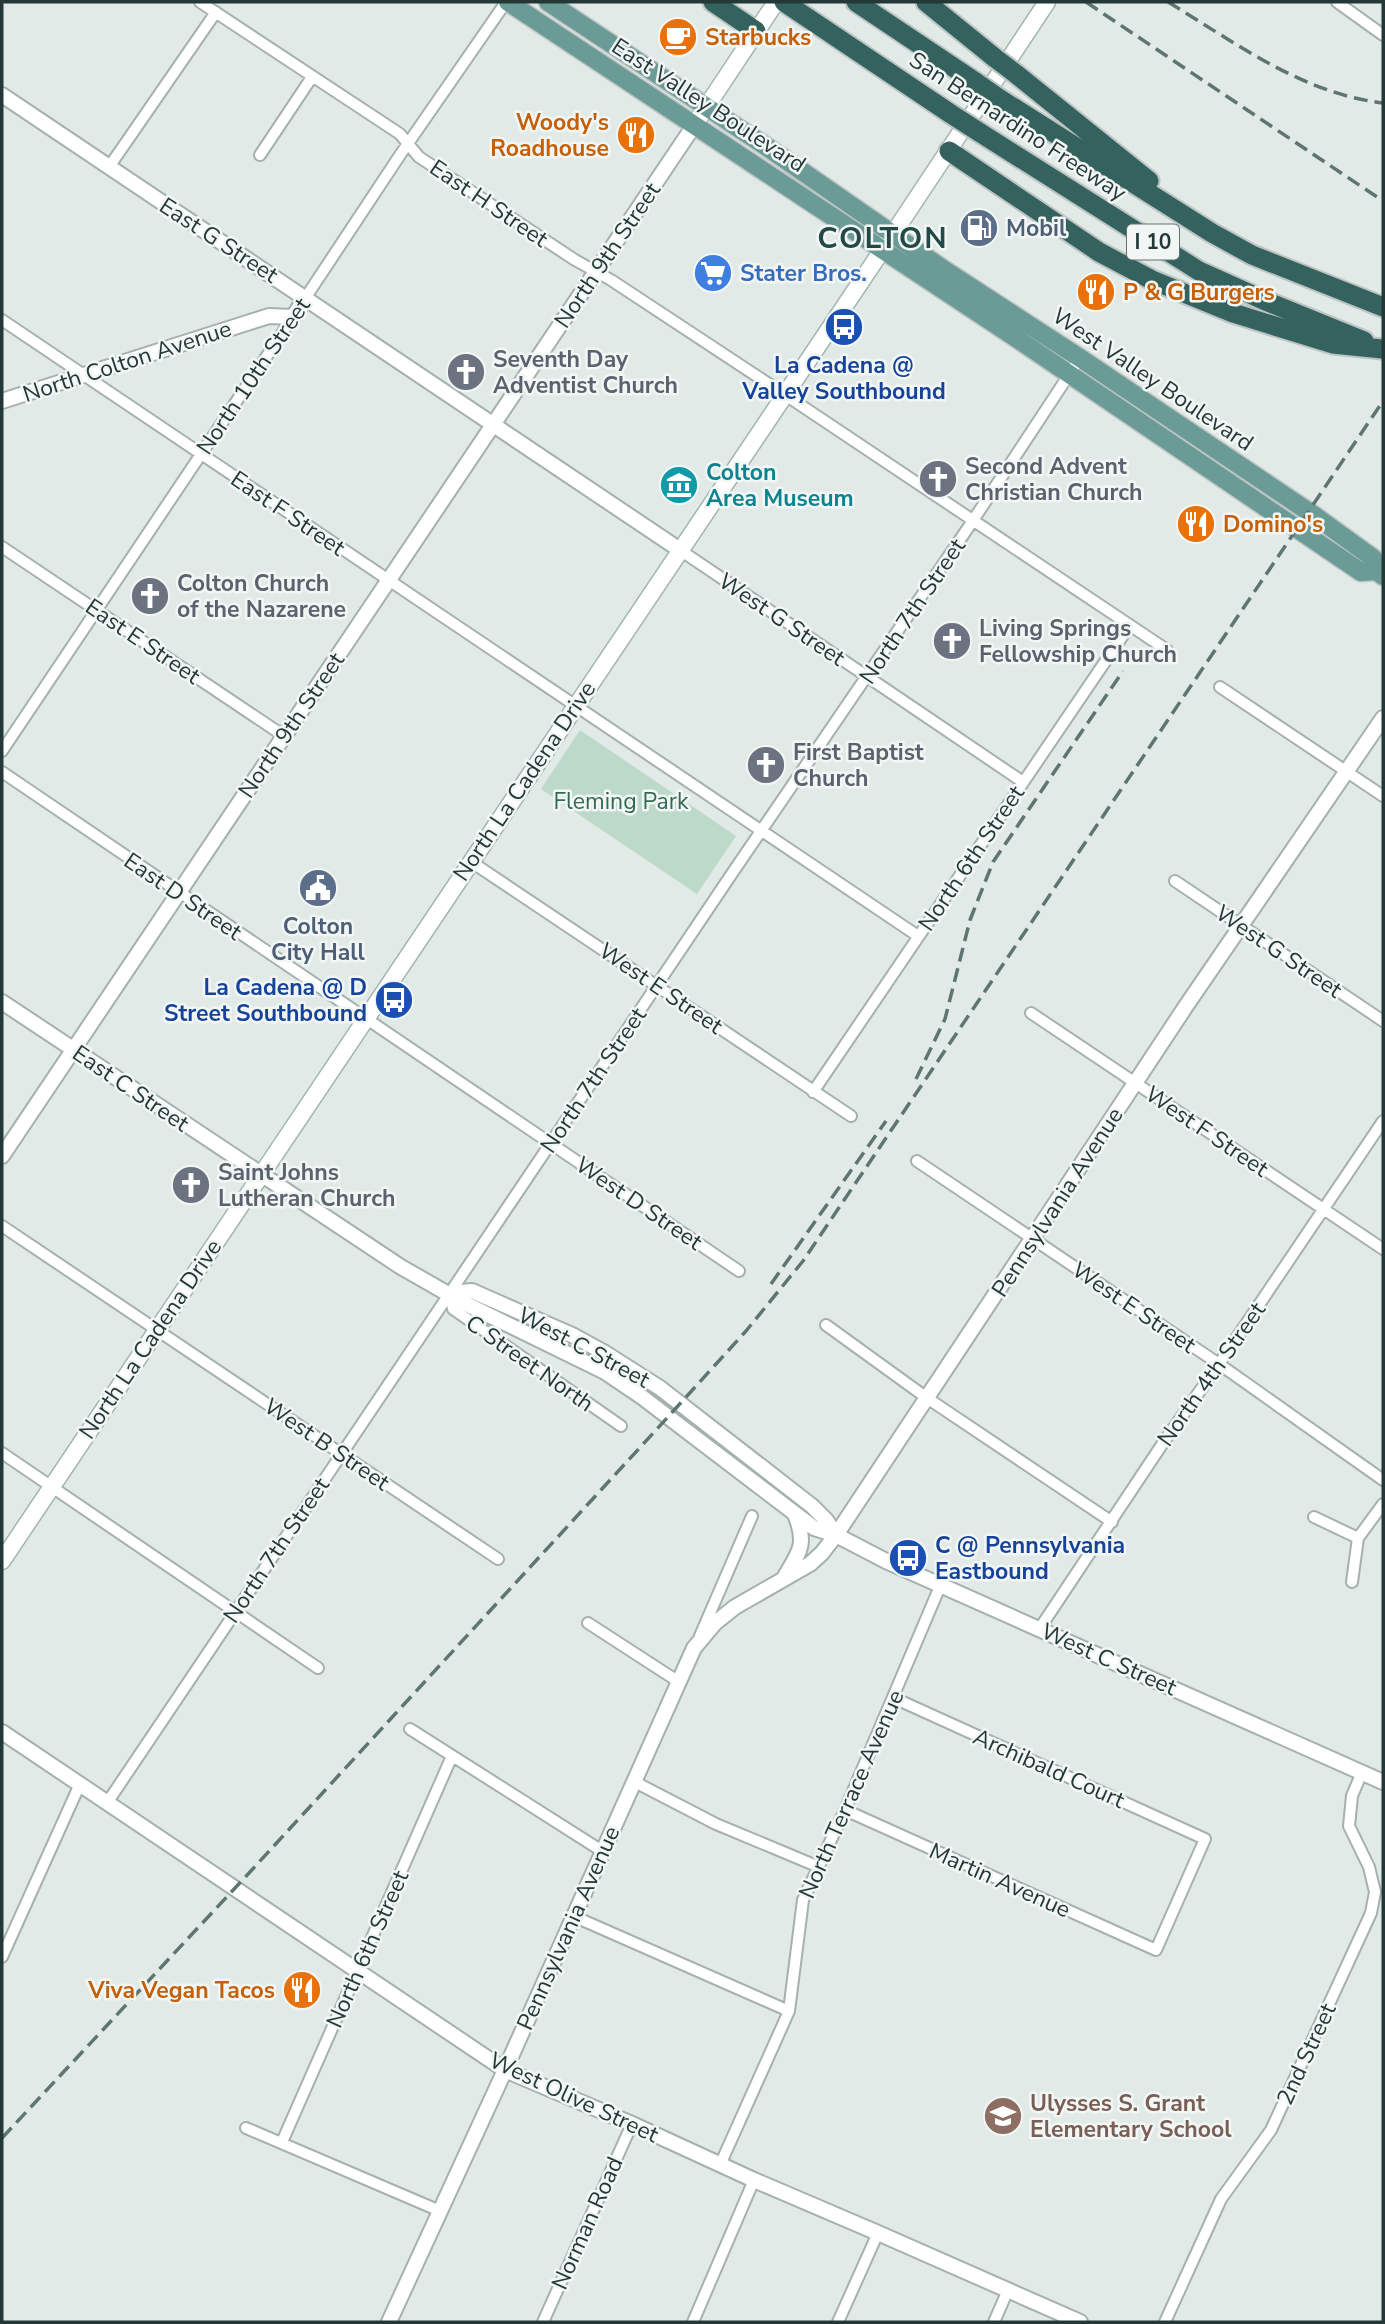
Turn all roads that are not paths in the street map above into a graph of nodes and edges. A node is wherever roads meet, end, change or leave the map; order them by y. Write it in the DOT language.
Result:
graph roads {
  1 [pos="200,2"];
  2 [pos="507,2"];
  3 [pos="548,2"];
  4 [pos="713,2"];
  5 [pos="776,2"];
  6 [pos="856,2"];
  7 [pos="926,2"];
  8 [pos="1047,2"];
  9 [pos="1337,2"];
  10 [pos="790,5"];
  11 [pos="216,12"];
  12 [pos="756,31"];
  13 [pos="1383,35"];
  14 [pos="312,77"];
  15 [pos="2,95"];
  16 [pos="706,106"];
  17 [pos="695,124"];
  18 [pos="409,144"];
  19 [pos="949,151"];
  20 [pos="260,155"];
  21 [pos="109,167"];
  22 [pos="1212,233"];
  23 [pos="893,234"];
  24 [pos="882,250"];
  25 [pos="596,272"];
  26 [pos="306,298"];
  27 [pos="1383,307"];
  28 [pos="293,317"];
  29 [pos="2,320"];
  30 [pos="1335,337"];
  31 [pos="1383,349"];
  32 [pos="1080,358"];
  33 [pos="1069,374"];
  34 [pos="83,375"];
  35 [pos="784,394"];
  36 [pos="2,401"];
  37 [pos="493,425"];
  38 [pos="1186,454"];
  39 [pos="201,455"];
  40 [pos="1243,468"];
  41 [pos="972,522"];
  42 [pos="2,547"];
  43 [pos="680,550"];
  44 [pos="1380,573"];
  45 [pos="388,580"];
  46 [pos="96,610"];
  47 [pos="1130,625"];
  48 [pos="1167,650"];
  49 [pos="867,676"];
  50 [pos="1220,687"];
  51 [pos="575,706"];
  52 [pos="1383,718"];
  53 [pos="284,736"];
  54 [pos="2,751"];
  55 [pos="2,772"];
  56 [pos="1348,772"];
  57 [pos="1023,782"];
  58 [pos="1383,796"];
  59 [pos="762,830"];
  60 [pos="470,861"];
  61 [pos="1175,881"];
  62 [pos="178,893"];
  63 [pos="1241,925"];
  64 [pos="918,936"];
  65 [pos="657,985"];
  66 [pos="2,1002"];
  67 [pos="1031,1013"];
  68 [pos="365,1018"];
  69 [pos="1383,1021"];
  70 [pos="74,1049"];
  71 [pos="1135,1084"];
  72 [pos="813,1092"];
  73 [pos="852,1116"];
  74 [pos="1383,1121"];
  75 [pos="550,1143"];
  76 [pos="2,1156"];
  77 [pos="917,1161"];
  78 [pos="261,1173"];
  79 [pos="1324,1209"];
  80 [pos="2,1227"];
  81 [pos="1033,1239"];
  82 [pos="1383,1249"];
  83 [pos="739,1271"];
  84 [pos="450,1293"];
  85 [pos="826,1325"];
  86 [pos="156,1329"];
  87 [pos="1219,1364"];
  88 [pos="927,1398"];
  89 [pos="621,1426"];
  90 [pos="2,1452"];
  91 [pos="341,1454"];
  92 [pos="1383,1480"];
  93 [pos="51,1485"];
  94 [pos="1383,1504"];
  95 [pos="795,1514"];
  96 [pos="752,1516"];
  97 [pos="1314,1517"];
  98 [pos="1112,1522"];
  99 [pos="836,1535"];
  100 [pos="1358,1538"];
  101 [pos="498,1559"];
  102 [pos="2,1560"];
  103 [pos="784,1579"];
  104 [pos="1352,1582"];
  105 [pos="941,1584"];
  106 [pos="236,1610"];
  107 [pos="588,1623"];
  108 [pos="1040,1628"];
  109 [pos="694,1648"];
  110 [pos="318,1668"];
  111 [pos="679,1682"];
  112 [pos="894,1698"];
  113 [pos="410,1729"];
  114 [pos="2,1732"];
  115 [pos="452,1756"];
  116 [pos="1362,1772"];
  117 [pos="633,1782"];
  118 [pos="1383,1782"];
  119 [pos="80,1784"];
  120 [pos="107,1803"];
  121 [pos="845,1810"];
  122 [pos="602,1851"];
  123 [pos="819,1867"];
  124 [pos="573,1916"];
  125 [pos="1156,1950"];
  126 [pos="2,1957"];
  127 [pos="357,1970"];
  128 [pos="789,2011"];
  129 [pos="505,2070"];
  130 [pos="632,2124"];
  131 [pos="246,2128"];
  132 [pos="282,2142"];
  133 [pos="720,2165"];
  134 [pos="754,2180"];
  135 [pos="440,2211"];
  136 [pos="878,2232"];
  137 [pos="1008,2290"];
  138 [pos="389,2322"];
  139 [pos="543,2322"];
  140 [pos="693,2322"];
  141 [pos="838,2322"];
  142 [pos="994,2322"];
  143 [pos="1080,2322"];
  144 [pos="1165,2322"];
  1 -- 11 [label="street, East H Street"];
  2 -- 17 [label="main road, East Valley Boulevard"];
  2 -- 18 [label="street, North 10th Street"];
  3 -- 16 [label="main road, East Valley Boulevard"];
  4 -- 12 [label="highway"];
  5 -- 12 [label="main road"];
  6 -- 22 [label="highway, San Bernardino Freeway / I 10, bridge"];
  7 -- 22 [label="highway, bridge"];
  8 -- 19 [label="main road, North La Cadena Drive"];
  9 -- 13 [label="street"];
  10 -- 30 [label="highway, San Bernardino Freeway / I 10, bridge"];
  11 -- 14 [label="street, East H Street"];
  11 -- 21 [label="street"];
  12 -- 16 [label="main road"];
  14 -- 18 [label="street, East H Street"];
  14 -- 20 [label="street"];
  15 -- 21 [label="street, East G Street"];
  16 -- 17 [label="main road"];
  16 -- 23 [label="main road, East Valley Boulevard"];
  17 -- 24 [label="main road, East Valley Boulevard"];
  17 -- 25 [label="street, North 9th Street"];
  18 -- 25 [label="street, East H Street"];
  18 -- 26 [label="street, North 10th Street"];
  19 -- 23 [label="main road, North La Cadena Drive"];
  19 -- 30 [label="highway"];
  21 -- 26 [label="street, East G Street"];
  22 -- 27 [label="highway, San Bernardino Freeway / I 10"];
  23 -- 24 [label="main road, North La Cadena Drive"];
  23 -- 32 [label="main road, West Valley Boulevard"];
  24 -- 33 [label="main road, West Valley Boulevard"];
  24 -- 35 [label="main road, North La Cadena Drive"];
  25 -- 35 [label="street, East H Street"];
  25 -- 37 [label="street, North 9th Street"];
  26 -- 28 [label="street, North 10th Street"];
  26 -- 37 [label="street, East G Street"];
  28 -- 34 [label="street, North Colton Avenue"];
  28 -- 39 [label="street, North 10th Street"];
  29 -- 34 [label="street, East F Street"];
  30 -- 31 [label="highway"];
  32 -- 33 [label="street, North 7th Street"];
  32 -- 40 [label="main road, West Valley Boulevard"];
  33 -- 38 [label="main road, West Valley Boulevard"];
  33 -- 41 [label="street, North 7th Street"];
  34 -- 36 [label="street, North Colton Avenue"];
  34 -- 39 [label="street, East F Street"];
  35 -- 41 [label="street, East H Street"];
  35 -- 43 [label="main road, North La Cadena Drive"];
  37 -- 43 [label="street, East G Street"];
  37 -- 45 [label="street, North 9th Street"];
  38 -- 40 [label="main road"];
  38 -- 44 [label="main road, West Valley Boulevard"];
  39 -- 45 [label="street, East F Street"];
  39 -- 46 [label="street, North 10th Street"];
  40 -- 44 [label="main road, West Valley Boulevard"];
  41 -- 47 [label="street, East H Street"];
  41 -- 49 [label="street, North 7th Street"];
  42 -- 46 [label="street, East E Street"];
  43 -- 49 [label="street, West G Street"];
  43 -- 51 [label="main road, North La Cadena Drive"];
  45 -- 51 [label="street, East F Street"];
  45 -- 53 [label="street, North 9th Street"];
  46 -- 53 [label="street, East E Street"];
  46 -- 54 [label="street, North 10th Street"];
  47 -- 48 [label="street, East H Street"];
  47 -- 57 [label="street, North 6th Street"];
  49 -- 57 [label="street, West G Street"];
  49 -- 59 [label="street, North 7th Street"];
  50 -- 56 [label="street"];
  51 -- 59 [label="street"];
  51 -- 60 [label="main road, North La Cadena Drive"];
  52 -- 56 [label="street, Pennsylvania Avenue"];
  53 -- 62 [label="street, North 9th Street"];
  55 -- 62 [label="street, East D Street"];
  56 -- 58 [label="street"];
  56 -- 63 [label="street, Pennsylvania Avenue"];
  57 -- 64 [label="street, North 6th Street"];
  59 -- 64 [label="street"];
  59 -- 65 [label="street, North 7th Street"];
  60 -- 65 [label="street, West E Street"];
  60 -- 68 [label="main road, North La Cadena Drive"];
  61 -- 63 [label="street, West G Street"];
  62 -- 68 [label="street, East D Street"];
  62 -- 70 [label="street, North 9th Street"];
  63 -- 69 [label="street, West G Street"];
  63 -- 71 [label="street, Pennsylvania Avenue"];
  64 -- 72 [label="street, North 6th Street"];
  65 -- 72 [label="street, West E Street"];
  65 -- 75 [label="street, North 7th Street"];
  66 -- 70 [label="street, East C Street"];
  67 -- 71 [label="street, West F Street"];
  68 -- 75 [label="street, West D Street"];
  68 -- 78 [label="main road, North La Cadena Drive"];
  70 -- 76 [label="street, North 9th Street"];
  70 -- 78 [label="street, East C Street"];
  71 -- 79 [label="street, West F Street"];
  71 -- 81 [label="street, Pennsylvania Avenue"];
  72 -- 73 [label="street, West E Street"];
  74 -- 79 [label="street, North 4th Street"];
  75 -- 83 [label="street, West D Street"];
  75 -- 84 [label="street, North 7th Street"];
  77 -- 81 [label="street, West E Street"];
  78 -- 84 [label="street, West C Street"];
  78 -- 86 [label="main road, North La Cadena Drive"];
  79 -- 82 [label="street, West F Street"];
  79 -- 87 [label="street, North 4th Street"];
  80 -- 86 [label="street, West B Street"];
  81 -- 87 [label="street, West E Street"];
  81 -- 88 [label="street, Pennsylvania Avenue"];
  84 -- 89 [label="street, C Street North"];
  84 -- 91 [label="street, North 7th Street"];
  84 -- 95 [label="street, West C Street"];
  84 -- 99 [label="street, West C Street"];
  85 -- 88 [label="street"];
  86 -- 91 [label="street, West B Street"];
  86 -- 93 [label="main road, North La Cadena Drive"];
  87 -- 92 [label="street, West E Street"];
  87 -- 98 [label="street, North 4th Street"];
  88 -- 98 [label="street"];
  88 -- 99 [label="street, Pennsylvania Avenue"];
  90 -- 93 [label="street"];
  91 -- 101 [label="street, West B Street"];
  91 -- 106 [label="street, North 7th Street"];
  93 -- 102 [label="main road, North La Cadena Drive"];
  93 -- 106 [label="street"];
  94 -- 100 [label="street"];
  95 -- 99 [label="street, West C Street"];
  95 -- 103 [label="street"];
  96 -- 109 [label="street, Pennsylvania Avenue"];
  97 -- 100 [label="street"];
  98 -- 108 [label="street, North 4th Street"];
  99 -- 103 [label="street, Pennsylvania Avenue"];
  99 -- 105 [label="street, West C Street"];
  100 -- 104 [label="street"];
  103 -- 109 [label="street, Pennsylvania Avenue"];
  105 -- 108 [label="street, West C Street"];
  105 -- 112 [label="street, North Terrace Avenue"];
  106 -- 110 [label="street"];
  106 -- 120 [label="street, North 7th Street"];
  107 -- 111 [label="street"];
  108 -- 116 [label="street, West C Street"];
  109 -- 111 [label="street, Pennsylvania Avenue"];
  111 -- 117 [label="street, Pennsylvania Avenue"];
  112 -- 121 [label="street, North Terrace Avenue"];
  112 -- 125 [label="street, Archibald Court"];
  113 -- 115 [label="street"];
  114 -- 119 [label="street, West Olive Street"];
  115 -- 122 [label="street"];
  115 -- 127 [label="street, North 6th Street"];
  116 -- 118 [label="street, West C Street"];
  116 -- 144 [label="street, 2nd Street"];
  117 -- 122 [label="street, Pennsylvania Avenue"];
  117 -- 123 [label="street"];
  119 -- 120 [label="street, West Olive Street"];
  119 -- 126 [label="street"];
  120 -- 127 [label="street, West Olive Street"];
  121 -- 123 [label="street, North Terrace Avenue"];
  121 -- 125 [label="street, Martin Avenue"];
  122 -- 124 [label="street, Pennsylvania Avenue"];
  123 -- 128 [label="street, North Terrace Avenue"];
  124 -- 128 [label="street"];
  124 -- 129 [label="street, Pennsylvania Avenue"];
  127 -- 129 [label="street, West Olive Street"];
  127 -- 132 [label="street, North 6th Street"];
  128 -- 133 [label="street, North Terrace Avenue"];
  129 -- 130 [label="street, West Olive Street"];
  129 -- 135 [label="street, Pennsylvania Avenue"];
  130 -- 133 [label="street, West Olive Street"];
  130 -- 139 [label="street, Norman Road"];
  131 -- 132 [label="street"];
  132 -- 135 [label="street"];
  133 -- 134 [label="street, West Olive Street"];
  134 -- 136 [label="street, West Olive Street"];
  134 -- 140 [label="street"];
  135 -- 138 [label="street, Pennsylvania Avenue"];
  136 -- 137 [label="street, West Olive Street"];
  136 -- 141 [label="street"];
  137 -- 142 [label="street"];
  137 -- 143 [label="street, West Olive Street"];
}
